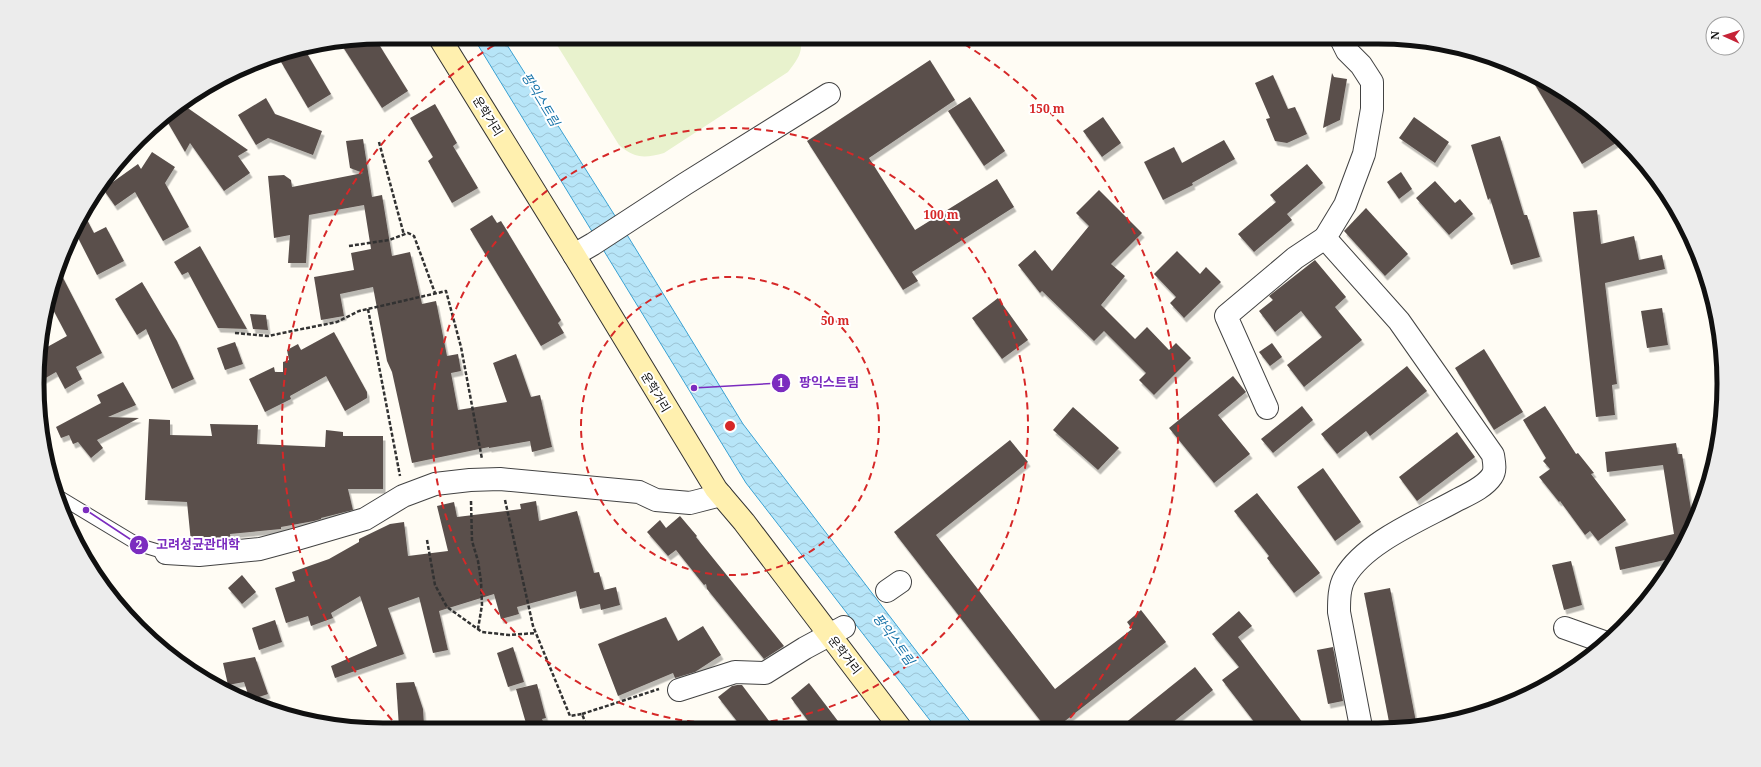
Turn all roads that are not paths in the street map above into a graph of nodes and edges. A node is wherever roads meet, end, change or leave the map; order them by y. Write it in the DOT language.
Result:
graph roads {
  1 [pos="443,44"];
  2 [pos="1344,44"];
  3 [pos="829,94"];
  4 [pos="1325,238"];
  5 [pos="574,255"];
  6 [pos="1267,408"];
  7 [pos="721,495"];
  8 [pos="65,500"];
  9 [pos="166,553"];
  10 [pos="1565,628"];
  11 [pos="836,631"];
  12 [pos="1599,640"];
  13 [pos="679,690"];
  14 [pos="898,723"];
  15 [pos="1360,723"];
  1 -- 5 [label="main road, 운학거리"];
  2 -- 4 [label="street"];
  3 -- 5 [label="street"];
  4 -- 6 [label="street"];
  4 -- 15 [label="street"];
  5 -- 7 [label="main road, 운학거리"];
  7 -- 9 [label="street"];
  7 -- 11 [label="main road, 운학거리"];
  8 -- 9 [label="lane"];
  10 -- 12 [label="street"];
  11 -- 13 [label="street"];
  11 -- 14 [label="main road, 운학거리"];
}
